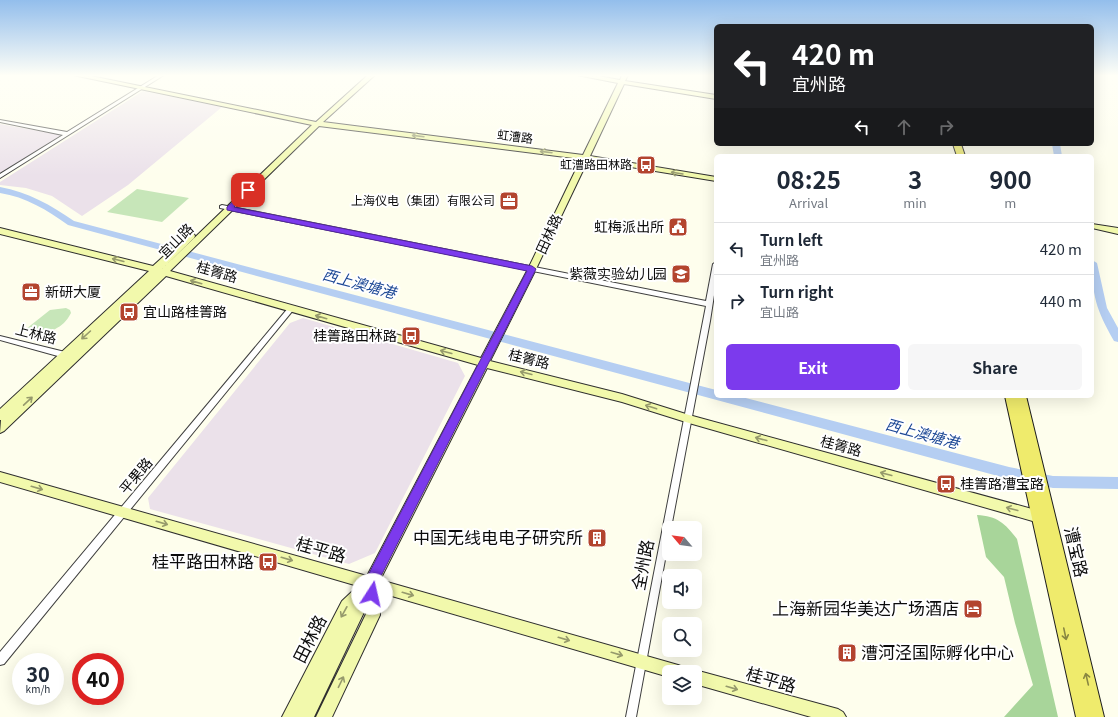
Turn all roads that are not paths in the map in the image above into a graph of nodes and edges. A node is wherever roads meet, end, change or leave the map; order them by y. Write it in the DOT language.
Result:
graph roads {
  1 [pos="109,108"];
  2 [pos="243,108"];
  3 [pos="330,108"];
  4 [pos="332,108"];
  5 [pos="609,108"];
  6 [pos="0,121"];
  7 [pos="315,123"];
  8 [pos="68,134"];
  9 [pos="585,157"];
  10 [pos="0,176"];
  11 [pos="714,179"];
  12 [pos="226,208"];
  13 [pos="1095,227"];
  14 [pos="0,231"];
  15 [pos="1118,231"];
  16 [pos="532,269"];
  17 [pos="160,271"];
  18 [pos="714,275"];
  19 [pos="709,304"];
  20 [pos="291,309"];
  21 [pos="0,338"];
  22 [pos="65,355"];
  23 [pos="484,363"];
  24 [pos="1012,398"];
  25 [pos="1020,398"];
  26 [pos="0,416"];
  27 [pos="689,419"];
  28 [pos="0,428"];
  29 [pos="1032,466"];
  30 [pos="0,477"];
  31 [pos="123,512"];
  32 [pos="1044,518"];
  33 [pos="371,583"];
  34 [pos="0,660"];
  35 [pos="640,661"];
  36 [pos="662,667"];
  37 [pos="702,679"];
  38 [pos="290,717"];
  39 [pos="306,717"];
  40 [pos="324,717"];
  41 [pos="631,717"];
  42 [pos="838,717"];
  43 [pos="1084,717"];
  44 [pos="1096,717"];
  1 -- 8 [label="street"];
  2 -- 7 [label="street, 虹漕路"];
  3 -- 7 [label="street, 宜山路"];
  4 -- 7 [label="street, 宜山路"];
  5 -- 9 [label="street, 田林路"];
  6 -- 8 [label="street"];
  9 -- 7 [label="street, 虹漕路, one-way"];
  7 -- 12 [label="street, 宜山路"];
  8 -- 10 [label="street"];
  11 -- 9 [label="street, 虹漕路, one-way"];
  9 -- 16 [label="street, 田林路"];
  12 -- 16 [label="street"];
  12 -- 17 [label="street, 宜山路"];
  13 -- 15 [label="street"];
  17 -- 14 [label="street, 桂箐路, one-way"];
  16 -- 19 [label="street"];
  16 -- 23 [label="street, 田林路"];
  20 -- 17 [label="street, 桂箐路, one-way"];
  17 -- 22 [label="street, 宜山路, one-way"];
  28 -- 17 [label="street, 宜山路, one-way"];
  18 -- 19 [label="street, 全州路"];
  19 -- 27 [label="street, 全州路"];
  23 -- 20 [label="street, 桂箐路, one-way"];
  20 -- 31 [label="street, 平果路"];
  21 -- 22 [label="street, 上林路"];
  22 -- 26 [label="street, 宜山路"];
  27 -- 23 [label="street, 桂箐路, one-way"];
  23 -- 33 [label="street, 田林路"];
  24 -- 29 [label="main road, 漕宝路"];
  25 -- 29 [label="main road, 漕宝路"];
  32 -- 27 [label="street, 桂箐路, one-way"];
  27 -- 35 [label="street, 全州路"];
  29 -- 32 [label="main road, 漕宝路"];
  30 -- 31 [label="street, 桂平路, one-way"];
  31 -- 33 [label="street, 桂平路, one-way"];
  31 -- 34 [label="street, 平果路"];
  32 -- 43 [label="main road, 漕宝路, one-way"];
  44 -- 32 [label="main road, 漕宝路, one-way"];
  33 -- 35 [label="street, 桂平路, one-way"];
  33 -- 38 [label="street, 田林路, one-way"];
  33 -- 39 [label="street, 田林路"];
  40 -- 33 [label="street, one-way"];
  35 -- 36 [label="street, 桂平路"];
  35 -- 41 [label="street, 全州路"];
  37 -- 42 [label="street, 桂平路, one-way"];
}
